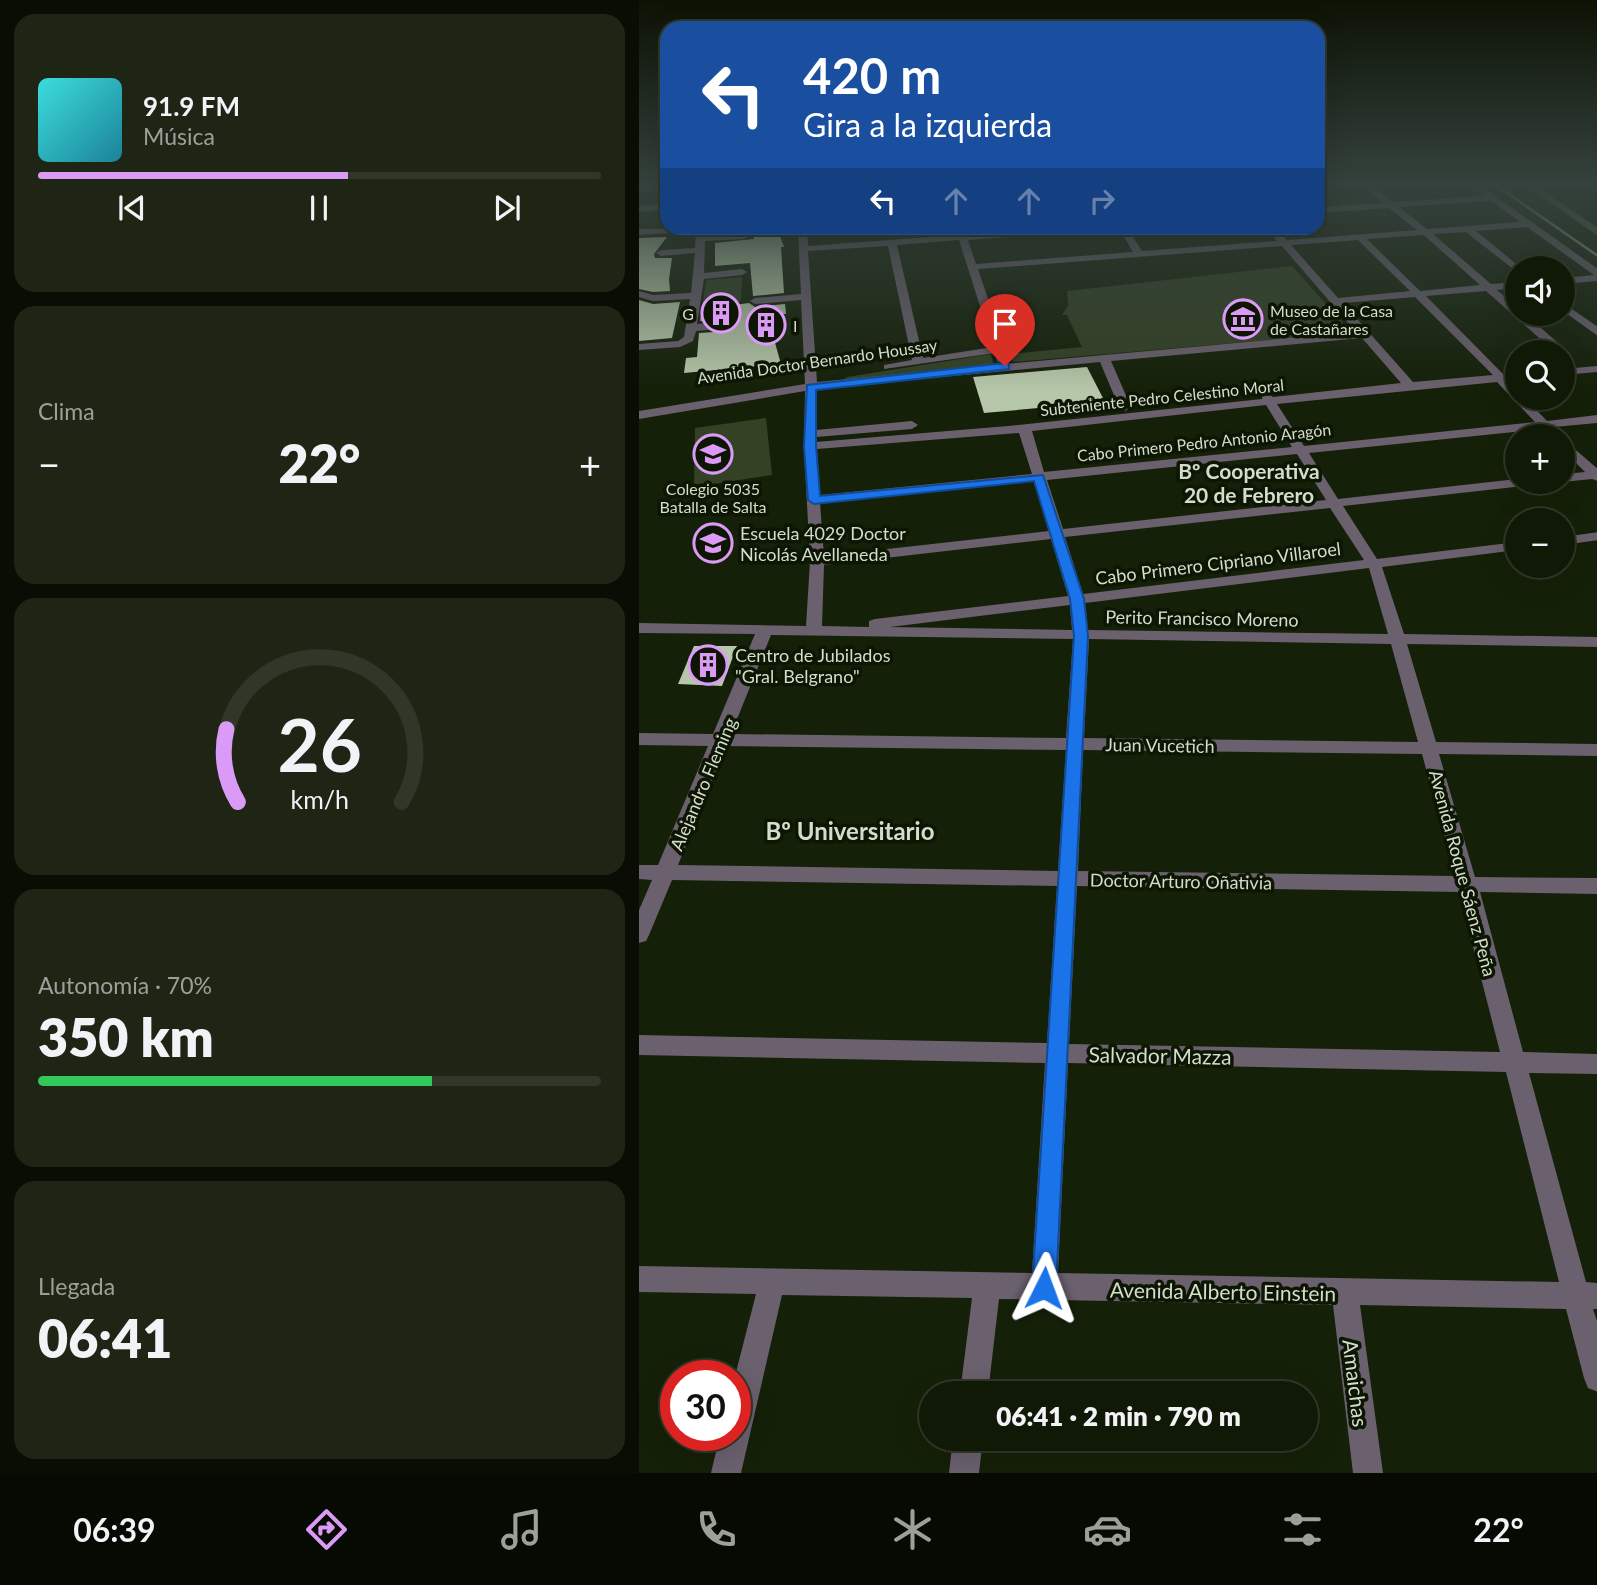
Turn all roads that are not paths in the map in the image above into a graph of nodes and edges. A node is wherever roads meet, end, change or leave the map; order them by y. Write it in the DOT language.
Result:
graph roads {
  1 [pos="700,255"];
  2 [pos="802,255"];
  3 [pos="895,255"];
  4 [pos="969,255"];
  5 [pos="1118,255"];
  6 [pos="1295,255"];
  7 [pos="1377,255"];
  8 [pos="1449,255"];
  9 [pos="1569,255"];
  10 [pos="973,267"];
  11 [pos="742,272"];
  12 [pos="699,276"];
  13 [pos="1597,276"];
  14 [pos="1575,279"];
  15 [pos="1505,286"];
  16 [pos="1487,288"];
  17 [pos="639,294"];
  18 [pos="1416,294"];
  19 [pos="695,296"];
  20 [pos="805,297"];
  21 [pos="756,301"];
  22 [pos="1336,301"];
  23 [pos="1575,316"];
  24 [pos="729,325"];
  25 [pos="691,328"];
  26 [pos="1597,333"];
  27 [pos="1365,334"];
  28 [pos="1548,340"];
  29 [pos="639,347"];
  30 [pos="999,349"];
  31 [pos="1104,358"];
  32 [pos="918,362"];
  33 [pos="1575,363"];
  34 [pos="1005,366"];
  35 [pos="1597,369"];
  36 [pos="1583,370"];
  37 [pos="1575,371"];
  38 [pos="1501,378"];
  39 [pos="1505,378"];
  40 [pos="811,383"];
  41 [pos="1410,386"];
  42 [pos="1268,399"];
  43 [pos="639,404"];
  44 [pos="1125,407"];
  45 [pos="1107,408"];
  46 [pos="639,415"];
  47 [pos="1597,419"];
  48 [pos="1085,421"];
  49 [pos="955,422"];
  50 [pos="1544,424"];
  51 [pos="1554,424"];
  52 [pos="1024,426"];
  53 [pos="1505,429"];
  54 [pos="968,432"];
  55 [pos="810,440"];
  56 [pos="1301,450"];
  57 [pos="1575,455"];
  58 [pos="1596,475"];
  59 [pos="1038,477"];
  60 [pos="1575,477"];
  61 [pos="1505,484"];
  62 [pos="814,500"];
  63 [pos="1335,503"];
  64 [pos="1056,534"];
  65 [pos="1597,536"];
  66 [pos="1575,539"];
  67 [pos="1505,548"];
  68 [pos="817,561"];
  69 [pos="1375,564"];
  70 [pos="1077,599"];
  71 [pos="639,628"];
  72 [pos="764,632"];
  73 [pos="811,632"];
  74 [pos="841,633"];
  75 [pos="1081,636"];
  76 [pos="1400,640"];
  77 [pos="1597,642"];
  78 [pos="639,738"];
  79 [pos="722,740"];
  80 [pos="1074,744"];
  81 [pos="1429,748"];
  82 [pos="1597,750"];
  83 [pos="639,872"];
  84 [pos="665,873"];
  85 [pos="1067,879"];
  86 [pos="1468,886"];
  87 [pos="1597,887"];
  88 [pos="639,935"];
  89 [pos="639,1045"];
  90 [pos="1056,1053"];
  91 [pos="1514,1063"];
  92 [pos="1597,1064"];
  93 [pos="639,1279"];
  94 [pos="772,1282"];
  95 [pos="987,1286"];
  96 [pos="1044,1288"];
  97 [pos="1345,1292"];
  98 [pos="1587,1295"];
  99 [pos="751,1368"];
  100 [pos="1597,1378"];
  101 [pos="975,1381"];
  102 [pos="731,1451"];
  103 [pos="967,1451"];
  104 [pos="726,1473"];
  105 [pos="964,1473"];
  106 [pos="1368,1473"];
  1 -- 12 [label="street"];
  2 -- 20 [label="street"];
  3 -- 32 [label="street"];
  4 -- 10 [label="street"];
  5 -- 10 [label="street"];
  6 -- 22 [label="street"];
  7 -- 18 [label="street"];
  8 -- 16 [label="street"];
  9 -- 13 [label="street"];
  10 -- 30 [label="street"];
  11 -- 12 [label="street"];
  12 -- 19 [label="street"];
  13 -- 14 [label="street"];
  15 -- 16 [label="street"];
  16 -- 18 [label="street"];
  16 -- 28 [label="street"];
  17 -- 19 [label="street"];
  18 -- 22 [label="street"];
  18 -- 38 [label="street"];
  19 -- 25 [label="street"];
  20 -- 21 [label="street"];
  20 -- 40 [label="street"];
  22 -- 27 [label="street"];
  23 -- 26 [label="street"];
  24 -- 25 [label="street"];
  25 -- 29 [label="street"];
  27 -- 31 [label="street, Avenida Doctor Bernardo Houssay"];
  27 -- 41 [label="street"];
  30 -- 32 [label="street, Avenida Doctor Bernardo Houssay"];
  30 -- 34 [label="street"];
  31 -- 34 [label="street, Avenida Doctor Bernardo Houssay"];
  31 -- 44 [label="street"];
  32 -- 40 [label="street, Avenida Doctor Bernardo Houssay"];
  33 -- 36 [label="street"];
  34 -- 40 [label="street, Avenida Doctor Bernardo Houssay"];
  35 -- 36 [label="street"];
  36 -- 37 [label="street"];
  38 -- 39 [label="street, Subteniente Pedro Celestino Moral"];
  38 -- 41 [label="street, Subteniente Pedro Celestino Moral"];
  38 -- 50 [label="street"];
  40 -- 43 [label="street, Avenida Doctor Bernardo Houssay"];
  40 -- 46 [label="street, Avenida Doctor Bernardo Houssay"];
  40 -- 55 [label="street"];
  41 -- 42 [label="street, Subteniente Pedro Celestino Moral"];
  42 -- 44 [label="street"];
  42 -- 48 [label="street, Subteniente Pedro Celestino Moral"];
  42 -- 56 [label="street, Avenida Roque Sáenz Peña"];
  44 -- 45 [label="street"];
  45 -- 48 [label="street"];
  45 -- 49 [label="street"];
  47 -- 51 [label="street, Cabo Primero Pedro Antonio Aragón"];
  48 -- 52 [label="street, Subteniente Pedro Celestino Moral"];
  49 -- 54 [label="street"];
  49 -- 55 [label="street"];
  52 -- 54 [label="street, Subteniente Pedro Celestino Moral"];
  52 -- 59 [label="street"];
  53 -- 56 [label="street, Cabo Primero Pedro Antonio Aragón"];
  54 -- 55 [label="street, Subteniente Pedro Celestino Moral"];
  55 -- 62 [label="street"];
  56 -- 59 [label="street, Cabo Primero Pedro Antonio Aragón"];
  56 -- 63 [label="street, Avenida Roque Sáenz Peña"];
  57 -- 58 [label="street"];
  58 -- 60 [label="street"];
  59 -- 62 [label="street, Cabo Primero Pedro Antonio Aragón"];
  59 -- 64 [label="street"];
  61 -- 63 [label="street"];
  62 -- 68 [label="street"];
  63 -- 64 [label="street"];
  63 -- 69 [label="street, Avenida Roque Sáenz Peña"];
  64 -- 68 [label="street"];
  64 -- 70 [label="street"];
  65 -- 66 [label="street"];
  67 -- 69 [label="street, Cabo Primero Cipriano Villaroel"];
  68 -- 73 [label="street"];
  69 -- 70 [label="street, Cabo Primero Cipriano Villaroel"];
  69 -- 76 [label="street, Avenida Roque Sáenz Peña"];
  70 -- 74 [label="street, Cabo Primero Cipriano Villaroel"];
  70 -- 75 [label="street"];
  71 -- 72 [label="street, Perito Francisco Moreno"];
  72 -- 73 [label="street, Perito Francisco Moreno"];
  72 -- 79 [label="street, Alejandro Fleming"];
  73 -- 74 [label="street, Perito Francisco Moreno"];
  74 -- 75 [label="street, Perito Francisco Moreno"];
  75 -- 76 [label="street, Perito Francisco Moreno"];
  75 -- 80 [label="street"];
  76 -- 77 [label="street, Perito Francisco Moreno"];
  76 -- 81 [label="street, Avenida Roque Sáenz Peña"];
  78 -- 79 [label="street, Juan Vucetich"];
  79 -- 80 [label="street, Juan Vucetich"];
  79 -- 84 [label="street, Alejandro Fleming"];
  80 -- 81 [label="street, Juan Vucetich"];
  80 -- 85 [label="street"];
  81 -- 82 [label="street, Juan Vucetich"];
  81 -- 86 [label="street, Avenida Roque Sáenz Peña"];
  83 -- 84 [label="street, Doctor Arturo Oñativia"];
  84 -- 85 [label="street, Doctor Arturo Oñativia"];
  84 -- 88 [label="street, Alejandro Fleming"];
  85 -- 86 [label="street, Doctor Arturo Oñativia"];
  85 -- 90 [label="street"];
  86 -- 87 [label="street, Doctor Arturo Oñativia"];
  86 -- 91 [label="street, Avenida Roque Sáenz Peña"];
  89 -- 90 [label="street, Salvador Mazza"];
  90 -- 91 [label="street, Salvador Mazza"];
  90 -- 96 [label="street"];
  91 -- 92 [label="street, Salvador Mazza"];
  91 -- 98 [label="street, Avenida Roque Sáenz Peña"];
  93 -- 94 [label="street, Avenida Alberto Einstein"];
  94 -- 95 [label="street, Avenida Alberto Einstein"];
  94 -- 99 [label="street"];
  95 -- 96 [label="street, Avenida Alberto Einstein"];
  95 -- 101 [label="street"];
  96 -- 97 [label="street, Avenida Alberto Einstein"];
  97 -- 98 [label="street, Avenida Alberto Einstein"];
  97 -- 106 [label="street, Amaichas"];
  98 -- 100 [label="street, Avenida Roque Sáenz Peña"];
  102 -- 104 [label="street"];
  103 -- 105 [label="street"];
}
